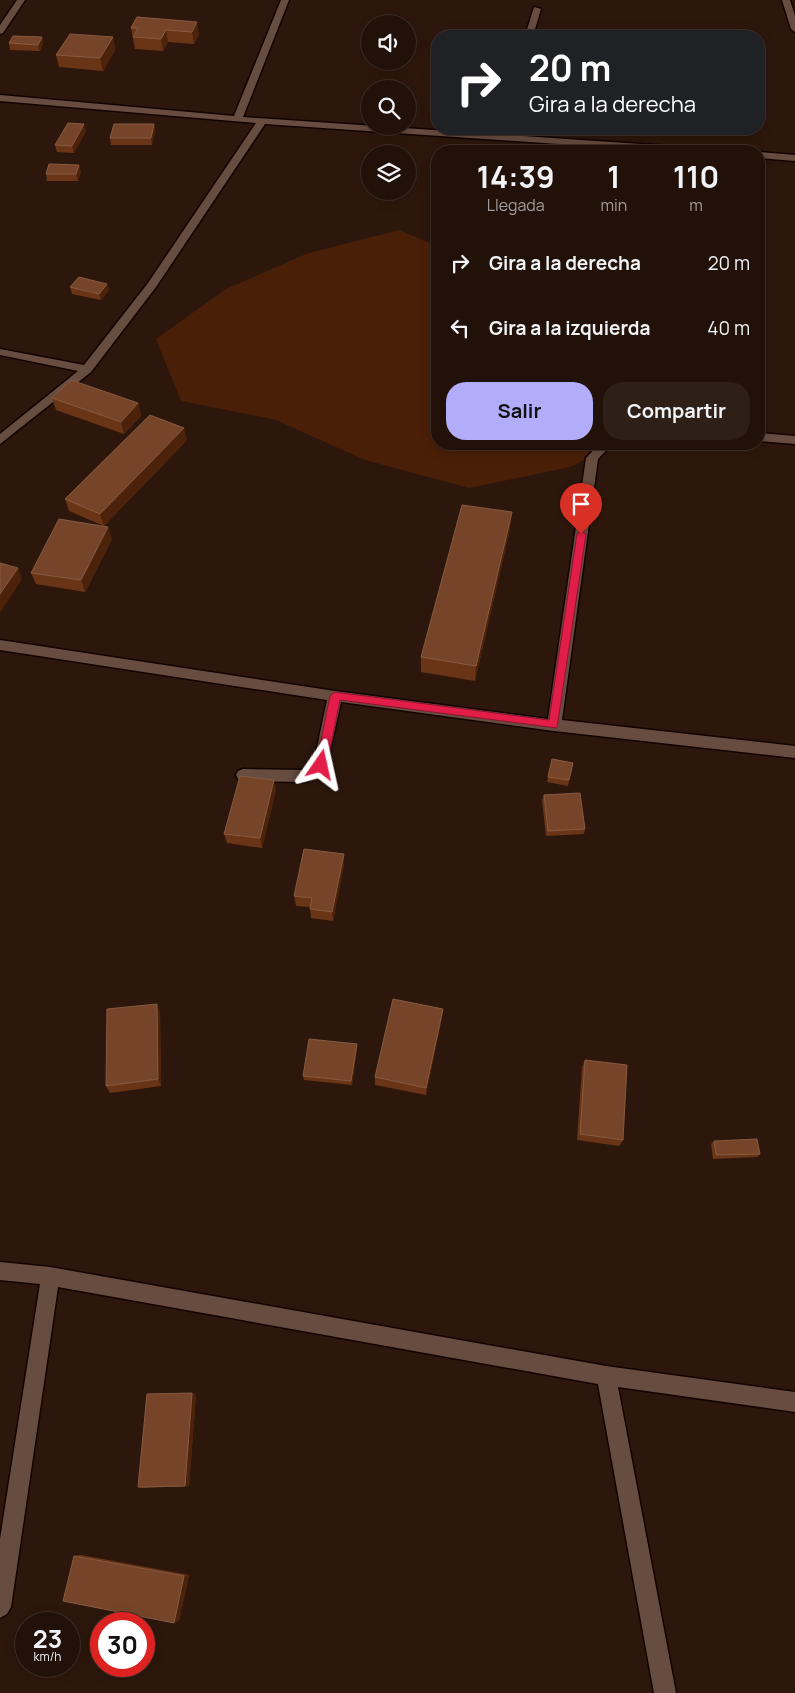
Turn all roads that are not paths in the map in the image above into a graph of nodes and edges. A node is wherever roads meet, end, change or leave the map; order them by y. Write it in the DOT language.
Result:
graph roads {
  1 [pos="21,0"];
  2 [pos="286,0"];
  3 [pos="786,0"];
  4 [pos="538,10"];
  5 [pos="795,29"];
  6 [pos="531,30"];
  7 [pos="0,31"];
  8 [pos="0,98"];
  9 [pos="238,118"];
  10 [pos="262,121"];
  11 [pos="431,130"];
  12 [pos="521,135"];
  13 [pos="632,145"];
  14 [pos="765,156"];
  15 [pos="795,158"];
  16 [pos="0,352"];
  17 [pos="87,369"];
  18 [pos="765,438"];
  19 [pos="0,440"];
  20 [pos="795,440"];
  21 [pos="600,450"];
  22 [pos="0,645"];
  23 [pos="335,696"];
  24 [pos="554,725"];
  25 [pos="795,752"];
  26 [pos="243,775"];
  27 [pos="0,1271"];
  28 [pos="50,1276"];
  29 [pos="606,1376"];
  30 [pos="795,1402"];
  31 [pos="0,1607"];
  32 [pos="665,1693"];
  1 -- 7 [label="street"];
  2 -- 9 [label="street"];
  3 -- 5 [label="street"];
  4 -- 6 [label="street"];
  8 -- 9 [label="street"];
  9 -- 10 [label="street"];
  10 -- 11 [label="street"];
  10 -- 17 [label="street"];
  12 -- 13 [label="street"];
  14 -- 15 [label="street"];
  16 -- 17 [label="street"];
  17 -- 19 [label="street"];
  18 -- 20 [label="street"];
  21 -- 24 [label="street"];
  22 -- 23 [label="street"];
  23 -- 24 [label="street"];
  23 -- 26 [label="street"];
  24 -- 25 [label="street"];
  27 -- 28 [label="street"];
  28 -- 29 [label="street"];
  28 -- 31 [label="street"];
  29 -- 30 [label="street"];
  29 -- 32 [label="street"];
}
